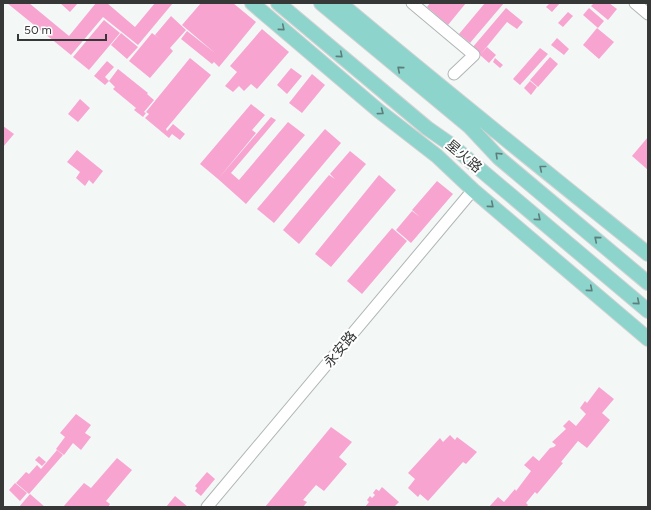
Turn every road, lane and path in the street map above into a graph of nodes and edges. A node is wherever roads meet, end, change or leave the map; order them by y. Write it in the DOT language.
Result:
graph roads {
  1 [pos="252,3"];
  2 [pos="278,3"];
  3 [pos="321,3"];
  4 [pos="340,3"];
  5 [pos="412,3"];
  6 [pos="635,3"];
  7 [pos="648,14"];
  8 [pos="319,37"];
  9 [pos="308,50"];
  10 [pos="454,74"];
  11 [pos="432,96"];
  12 [pos="484,123"];
  13 [pos="406,130"];
  14 [pos="450,144"];
  15 [pos="473,190"];
  16 [pos="648,254"];
  17 [pos="648,282"];
  18 [pos="648,311"];
  19 [pos="648,339"];
  20 [pos="207,507"];
  1 -- 9 [label="main road, one-way"];
  2 -- 8 [label="main road, 星火路"];
  11 -- 3 [label="main road, 星火路, one-way"];
  4 -- 12 [label="main road"];
  5 -- 10 [label="street"];
  6 -- 7 [label="street"];
  8 -- 9 [label="main road"];
  8 -- 14 [label="main road, 星火路, one-way"];
  9 -- 13 [label="main road, one-way"];
  11 -- 12 [label="main road"];
  17 -- 11 [label="main road, 星火路, one-way"];
  16 -- 12 [label="main road, one-way"];
  13 -- 14 [label="main road"];
  13 -- 15 [label="main road"];
  14 -- 18 [label="main road, 星火路, one-way"];
  15 -- 19 [label="main road, one-way"];
  15 -- 20 [label="street, 永安路"];
}
